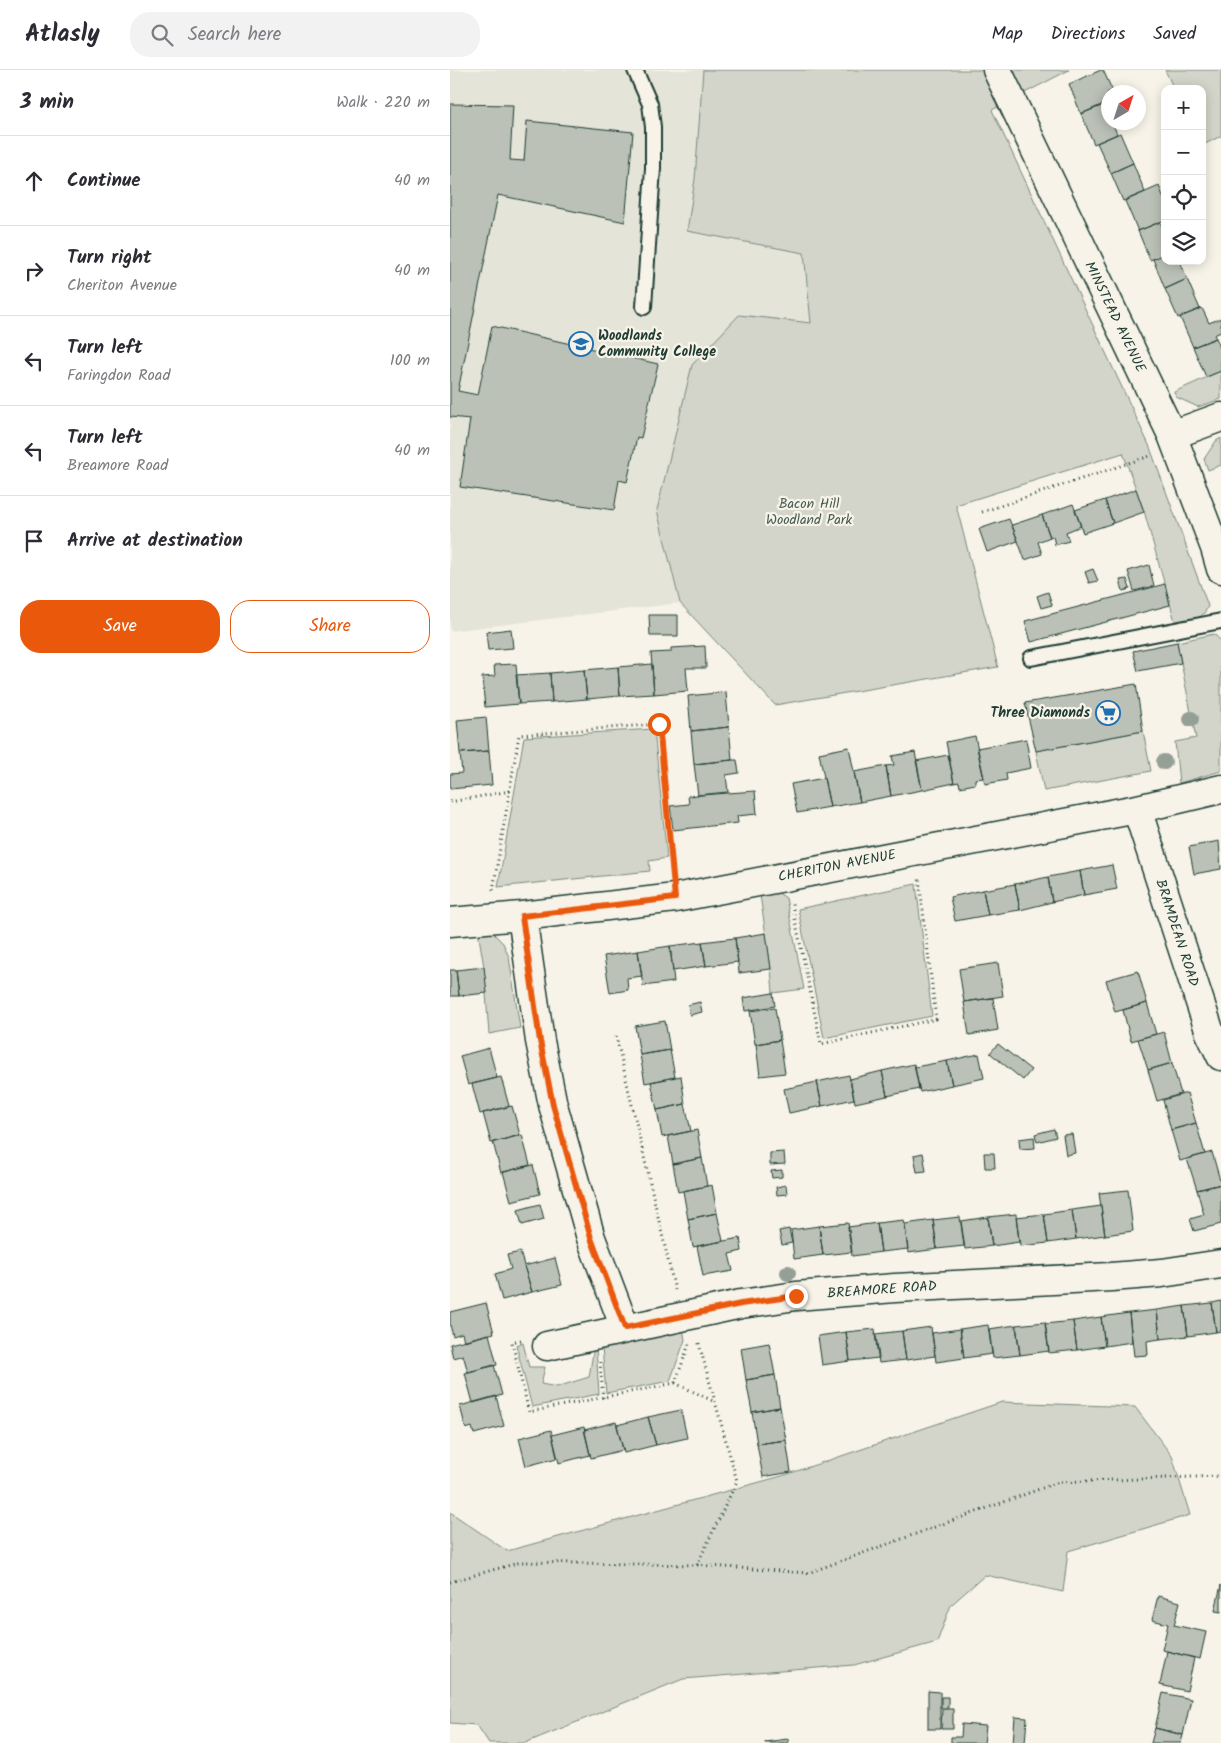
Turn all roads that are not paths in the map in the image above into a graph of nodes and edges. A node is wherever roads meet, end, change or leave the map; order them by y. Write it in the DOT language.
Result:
graph roads {
  1 [pos="635,70"];
  2 [pos="997,70"];
  3 [pos="644,307"];
  4 [pos="1221,417"];
  5 [pos="1175,441"];
  6 [pos="1221,569"];
  7 [pos="1221,621"];
  8 [pos="1031,658"];
  9 [pos="1221,789"];
  10 [pos="1137,808"];
  11 [pos="522,916"];
  12 [pos="450,922"];
  13 [pos="1221,1056"];
  14 [pos="1221,1264"];
  15 [pos="625,1328"];
  16 [pos="538,1342"];
  1 -- 3 [label="lane"];
  2 -- 5 [label="street, MINSTEAD AVENUE"];
  4 -- 5 [label="street"];
  5 -- 6 [label="street, MINSTEAD AVENUE"];
  7 -- 8 [label="lane"];
  9 -- 10 [label="street, CHERITON AVENUE"];
  10 -- 11 [label="street, CHERITON AVENUE"];
  10 -- 13 [label="street, BRAMDEAN ROAD"];
  11 -- 12 [label="street, CHERITON AVENUE"];
  11 -- 15 [label="street"];
  14 -- 15 [label="street, BREAMORE ROAD"];
  15 -- 16 [label="street, BREAMORE ROAD"];
}
